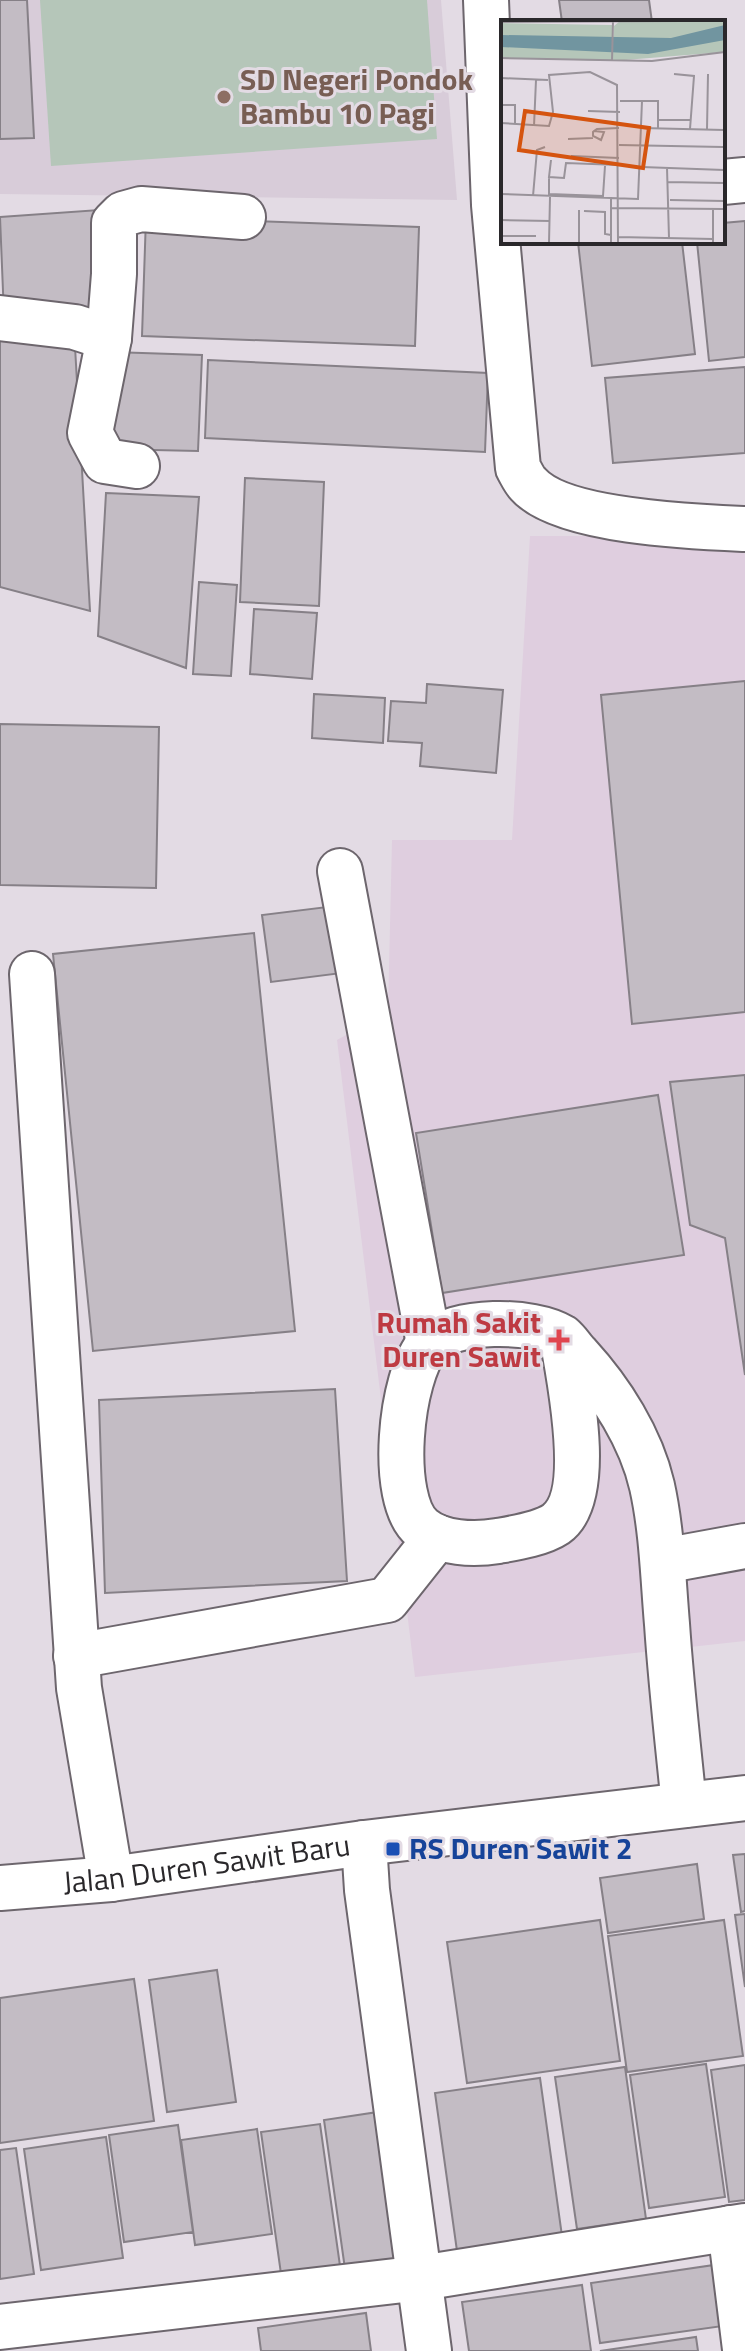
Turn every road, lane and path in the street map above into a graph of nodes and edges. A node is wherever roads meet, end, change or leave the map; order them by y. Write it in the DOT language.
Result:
graph roads {
  1 [pos="486,0"];
  2 [pos="745,180"];
  3 [pos="725,182"];
  4 [pos="499,204"];
  5 [pos="243,217"];
  6 [pos="501,232"];
  7 [pos="502,244"];
  8 [pos="0,318"];
  9 [pos="109,338"];
  10 [pos="137,466"];
  11 [pos="745,529"];
  12 [pos="340,871"];
  13 [pos="32,974"];
  14 [pos="562,1337"];
  15 [pos="429,1344"];
  16 [pos="437,1537"];
  17 [pos="745,1546"];
  18 [pos="663,1561"];
  19 [pos="76,1656"];
  20 [pos="745,1798"];
  21 [pos="684,1805"];
  22 [pos="364,1843"];
  23 [pos="111,1879"];
  24 [pos="0,1888"];
  25 [pos="738,2227"];
  26 [pos="421,2278"];
  27 [pos="3,2335"];
  28 [pos="745,2349"];
  29 [pos="429,2351"];
  1 -- 4 [label="street"];
  2 -- 3 [label="street"];
  4 -- 6 [label="street"];
  5 -- 9 [label="street"];
  7 -- 11 [label="street"];
  8 -- 9 [label="street"];
  9 -- 10 [label="street"];
  12 -- 15 [label="street"];
  13 -- 19 [label="street"];
  14 -- 15 [label="street"];
  14 -- 16 [label="street"];
  14 -- 18 [label="street"];
  15 -- 16 [label="street"];
  16 -- 19 [label="street"];
  17 -- 18 [label="street"];
  18 -- 21 [label="street"];
  19 -- 23 [label="street"];
  20 -- 21 [label="street, Jalan Duren Sawit Baru"];
  21 -- 22 [label="street, Jalan Duren Sawit Baru"];
  22 -- 23 [label="street, Jalan Duren Sawit Baru"];
  22 -- 26 [label="street"];
  23 -- 24 [label="street, Jalan Duren Sawit Baru"];
  25 -- 26 [label="street"];
  25 -- 28 [label="street"];
  26 -- 27 [label="street"];
  26 -- 29 [label="street"];
}
